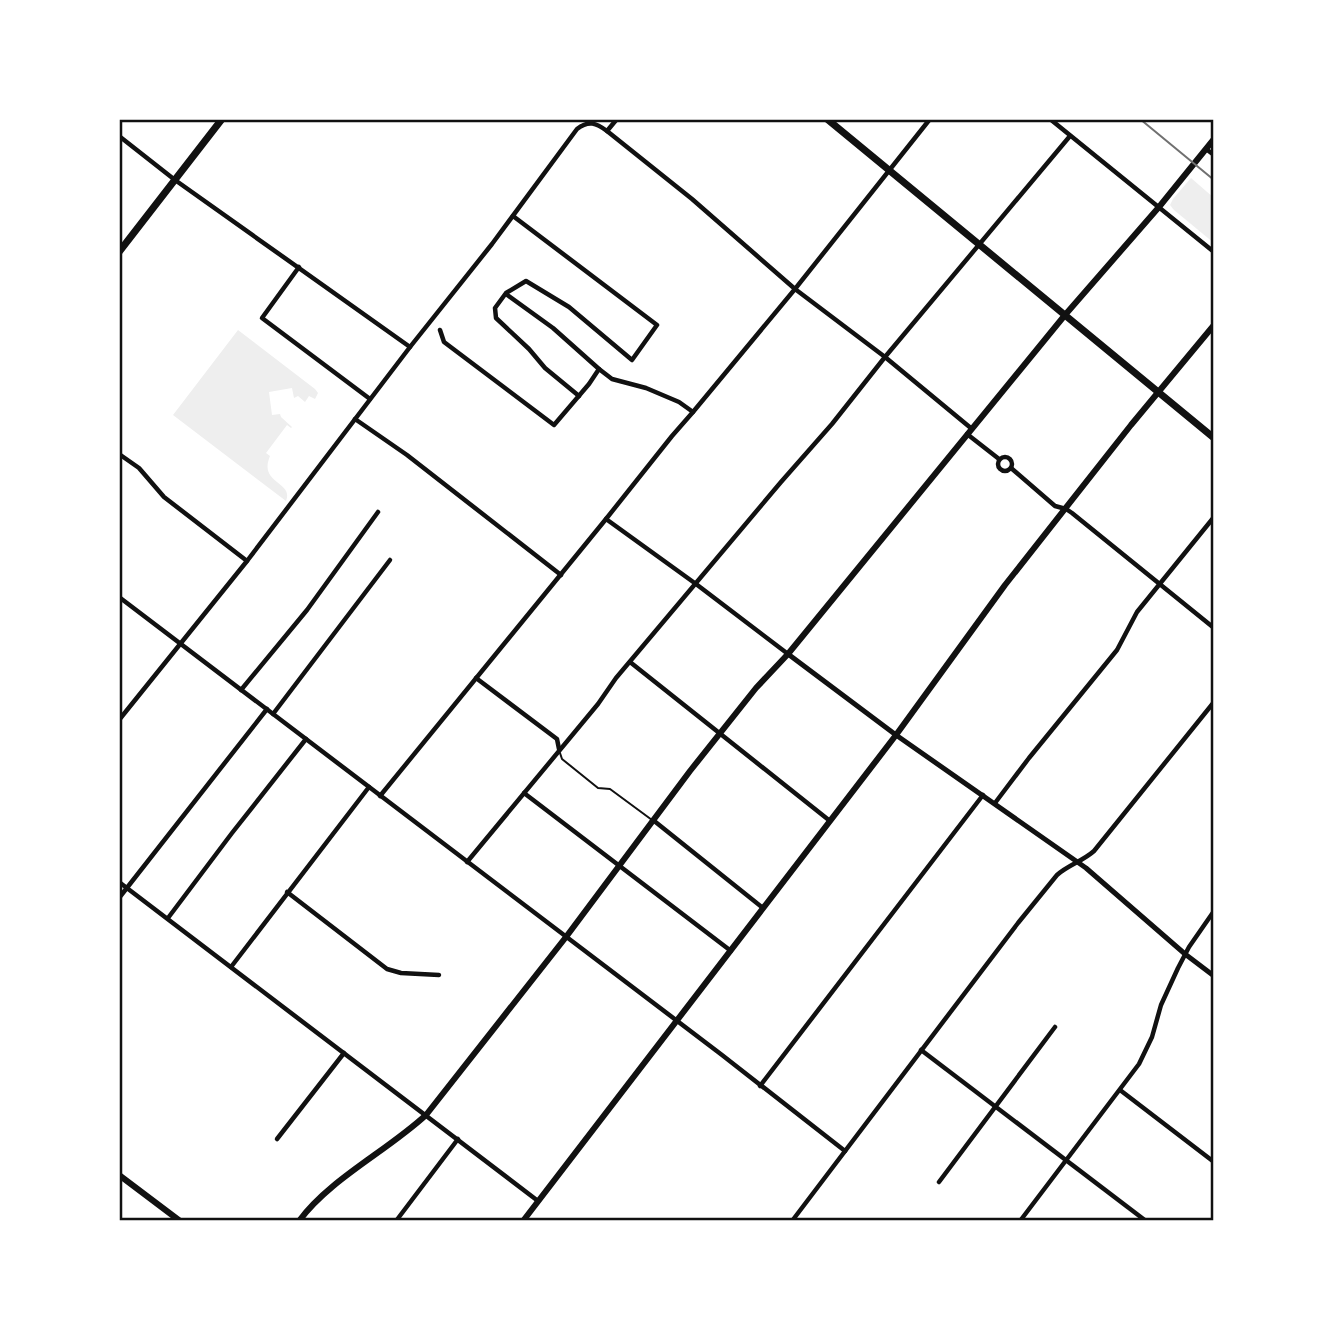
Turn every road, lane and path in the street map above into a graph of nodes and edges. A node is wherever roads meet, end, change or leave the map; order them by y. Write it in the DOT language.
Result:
graph roads {
  1 [pos="222,119"];
  2 [pos="617,119"];
  3 [pos="827,119"];
  4 [pos="930,119"];
  5 [pos="1050,119"];
  6 [pos="607,131"];
  7 [pos="119,136"];
  8 [pos="1070,136"];
  9 [pos="1214,139"];
  10 [pos="1206,149"];
  11 [pos="1214,155"];
  12 [pos="888,170"];
  13 [pos="175,180"];
  14 [pos="1158,207"];
  15 [pos="513,216"];
  16 [pos="979,244"];
  17 [pos="119,252"];
  18 [pos="1214,252"];
  19 [pos="299,267"];
  20 [pos="795,289"];
  21 [pos="506,294"];
  22 [pos="1065,315"];
  23 [pos="1214,325"];
  24 [pos="440,330"];
  25 [pos="410,347"];
  26 [pos="885,357"];
  27 [pos="599,369"];
  28 [pos="1158,392"];
  29 [pos="579,396"];
  30 [pos="370,399"];
  31 [pos="693,412"];
  32 [pos="355,419"];
  33 [pos="969,431"];
  34 [pos="1214,438"];
  35 [pos="119,454"];
  36 [pos="999,460"];
  37 [pos="1010,468"];
  38 [pos="1066,509"];
  39 [pos="378,512"];
  40 [pos="1214,517"];
  41 [pos="606,519"];
  42 [pos="390,560"];
  43 [pos="247,561"];
  44 [pos="561,575"];
  45 [pos="696,584"];
  46 [pos="1160,584"];
  47 [pos="119,597"];
  48 [pos="1214,628"];
  49 [pos="180,643"];
  50 [pos="788,654"];
  51 [pos="630,662"];
  52 [pos="477,678"];
  53 [pos="241,690"];
  54 [pos="1214,702"];
  55 [pos="267,709"];
  56 [pos="273,714"];
  57 [pos="119,720"];
  58 [pos="721,734"];
  59 [pos="896,734"];
  60 [pos="306,739"];
  61 [pos="559,750"];
  62 [pos="369,787"];
  63 [pos="524,793"];
  64 [pos="984,795"];
  65 [pos="380,796"];
  66 [pos="995,803"];
  67 [pos="653,820"];
  68 [pos="830,821"];
  69 [pos="467,862"];
  70 [pos="1077,863"];
  71 [pos="619,866"];
  72 [pos="119,882"];
  73 [pos="127,888"];
  74 [pos="287,892"];
  75 [pos="119,898"];
  76 [pos="764,908"];
  77 [pos="1214,911"];
  78 [pos="167,919"];
  79 [pos="566,937"];
  80 [pos="730,951"];
  81 [pos="1185,954"];
  82 [pos="231,967"];
  83 [pos="439,975"];
  84 [pos="1214,976"];
  85 [pos="676,1021"];
  86 [pos="1055,1027"];
  87 [pos="921,1050"];
  88 [pos="344,1053"];
  89 [pos="760,1086"];
  90 [pos="1120,1090"];
  91 [pos="996,1106"];
  92 [pos="426,1115"];
  93 [pos="277,1139"];
  94 [pos="458,1139"];
  95 [pos="845,1151"];
  96 [pos="1066,1160"];
  97 [pos="1214,1162"];
  98 [pos="119,1175"];
  99 [pos="939,1182"];
  100 [pos="538,1201"];
  101 [pos="180,1221"];
  102 [pos="299,1221"];
  103 [pos="396,1221"];
  104 [pos="523,1221"];
  105 [pos="792,1221"];
  106 [pos="1020,1221"];
  107 [pos="1146,1221"];
  1 -- 13 [label="main road"];
  2 -- 6 [label="street"];
  3 -- 12 [label="main road"];
  4 -- 12 [label="street"];
  5 -- 8 [label="street"];
  6 -- 15 [label="street"];
  6 -- 20 [label="street"];
  7 -- 13 [label="street"];
  8 -- 14 [label="street"];
  8 -- 16 [label="street"];
  9 -- 10 [label="main road"];
  10 -- 11 [label="street"];
  10 -- 14 [label="main road"];
  12 -- 16 [label="main road"];
  12 -- 20 [label="street"];
  13 -- 17 [label="main road"];
  13 -- 19 [label="street"];
  14 -- 18 [label="street"];
  14 -- 22 [label="main road"];
  15 -- 21 [label="street"];
  15 -- 25 [label="street"];
  16 -- 22 [label="main road"];
  16 -- 26 [label="street"];
  19 -- 25 [label="street"];
  19 -- 30 [label="street"];
  20 -- 26 [label="street"];
  20 -- 31 [label="street"];
  21 -- 27 [label="street"];
  21 -- 29 [label="street"];
  22 -- 28 [label="main road"];
  22 -- 33 [label="main road"];
  23 -- 28 [label="main road"];
  24 -- 29 [label="street"];
  25 -- 30 [label="street"];
  26 -- 33 [label="street"];
  26 -- 45 [label="street"];
  27 -- 29 [label="street"];
  27 -- 31 [label="street"];
  28 -- 34 [label="main road"];
  28 -- 38 [label="main road"];
  30 -- 32 [label="street"];
  31 -- 41 [label="street"];
  32 -- 43 [label="street"];
  32 -- 44 [label="street"];
  33 -- 36 [label="street"];
  33 -- 50 [label="main road"];
  35 -- 43 [label="street"];
  36 -- 37 [label="street"];
  36 -- 37 [label="street"];
  37 -- 38 [label="street"];
  38 -- 46 [label="street"];
  38 -- 59 [label="main road"];
  39 -- 53 [label="street"];
  40 -- 46 [label="street"];
  41 -- 44 [label="street"];
  41 -- 45 [label="street"];
  42 -- 56 [label="street"];
  43 -- 49 [label="street"];
  44 -- 52 [label="street"];
  45 -- 50 [label="street"];
  45 -- 51 [label="street"];
  46 -- 48 [label="street"];
  46 -- 66 [label="street"];
  47 -- 49 [label="street"];
  49 -- 53 [label="street"];
  49 -- 57 [label="street"];
  50 -- 58 [label="main road"];
  50 -- 59 [label="street"];
  51 -- 58 [label="street"];
  51 -- 61 [label="street"];
  52 -- 61 [label="street"];
  52 -- 65 [label="street"];
  53 -- 55 [label="street"];
  54 -- 70 [label="street"];
  55 -- 56 [label="street"];
  55 -- 73 [label="street"];
  56 -- 60 [label="street"];
  58 -- 67 [label="main road"];
  58 -- 68 [label="street"];
  59 -- 64 [label="street"];
  59 -- 68 [label="main road"];
  60 -- 62 [label="street"];
  60 -- 78 [label="street"];
  61 -- 63 [label="street"];
  61 -- 67 [label="lane"];
  62 -- 65 [label="street"];
  62 -- 74 [label="street"];
  63 -- 69 [label="street"];
  63 -- 71 [label="street"];
  64 -- 66 [label="street"];
  64 -- 89 [label="street"];
  65 -- 69 [label="street"];
  66 -- 70 [label="street"];
  67 -- 71 [label="main road"];
  67 -- 76 [label="street"];
  68 -- 76 [label="main road"];
  69 -- 79 [label="street"];
  70 -- 81 [label="street"];
  70 -- 87 [label="street"];
  71 -- 79 [label="main road"];
  71 -- 80 [label="street"];
  72 -- 73 [label="street"];
  73 -- 75 [label="street"];
  73 -- 78 [label="street"];
  74 -- 82 [label="street"];
  74 -- 83 [label="street"];
  76 -- 80 [label="main road"];
  77 -- 81 [label="street"];
  78 -- 82 [label="street"];
  79 -- 85 [label="street"];
  79 -- 92 [label="main road"];
  80 -- 85 [label="main road"];
  81 -- 84 [label="street"];
  81 -- 90 [label="street"];
  82 -- 88 [label="street"];
  85 -- 89 [label="street"];
  85 -- 100 [label="main road"];
  86 -- 91 [label="street"];
  87 -- 91 [label="street"];
  87 -- 95 [label="street"];
  88 -- 92 [label="street"];
  88 -- 93 [label="street"];
  89 -- 95 [label="street"];
  90 -- 96 [label="street"];
  90 -- 97 [label="street"];
  91 -- 96 [label="street"];
  91 -- 99 [label="street"];
  92 -- 94 [label="street"];
  92 -- 102 [label="main road"];
  94 -- 100 [label="street"];
  94 -- 103 [label="street"];
  95 -- 105 [label="street"];
  96 -- 106 [label="street"];
  96 -- 107 [label="street"];
  98 -- 101 [label="main road"];
  100 -- 104 [label="main road"];
}
